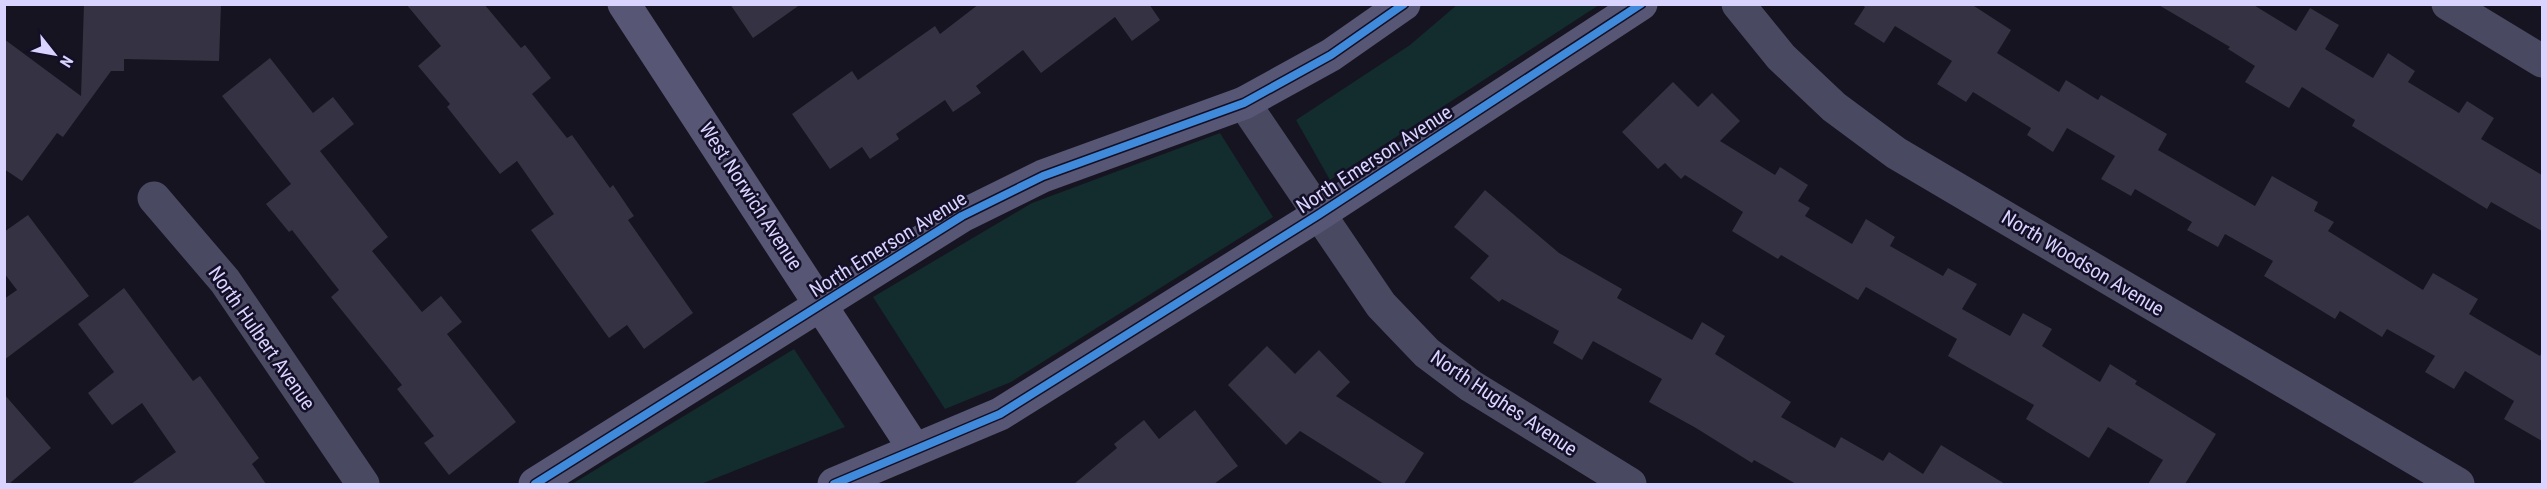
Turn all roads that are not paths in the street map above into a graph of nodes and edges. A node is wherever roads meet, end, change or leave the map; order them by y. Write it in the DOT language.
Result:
graph roads {
  1 [pos="624,4"];
  2 [pos="1404,4"];
  3 [pos="1641,4"];
  4 [pos="1738,4"];
  5 [pos="2448,4"];
  6 [pos="2542,61"];
  7 [pos="1244,103"];
  8 [pos="154,198"];
  9 [pos="1318,215"];
  10 [pos="822,304"];
  11 [pos="915,450"];
  12 [pos="363,484"];
  13 [pos="535,484"];
  14 [pos="834,484"];
  15 [pos="1630,484"];
  16 [pos="2458,484"];
  1 -- 10 [label="street, West Norwich Avenue"];
  2 -- 7 [label="street, North Emerson Avenue"];
  3 -- 9 [label="street, North Emerson Avenue"];
  4 -- 16 [label="street, North Woodson Avenue"];
  5 -- 6 [label="street"];
  7 -- 9 [label="street, North Hughes Avenue"];
  7 -- 10 [label="street, North Emerson Avenue"];
  8 -- 12 [label="street, North Hulbert Avenue"];
  9 -- 11 [label="street, North Emerson Avenue"];
  9 -- 15 [label="street, North Hughes Avenue"];
  10 -- 11 [label="street, West Norwich Avenue"];
  10 -- 13 [label="street, North Emerson Avenue"];
  11 -- 14 [label="street, North Emerson Avenue"];
}
